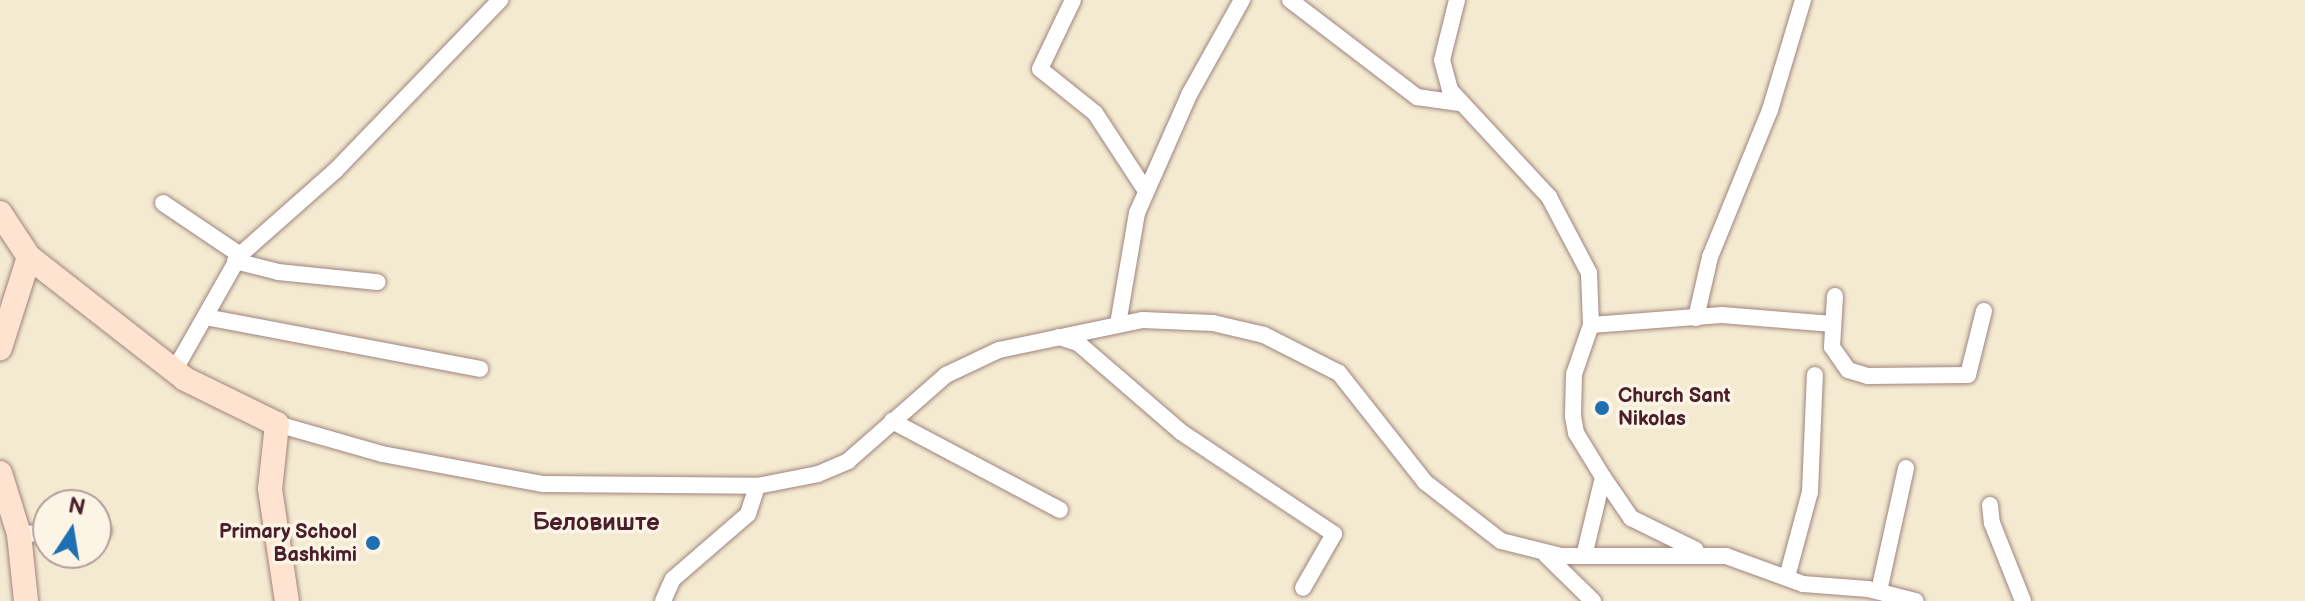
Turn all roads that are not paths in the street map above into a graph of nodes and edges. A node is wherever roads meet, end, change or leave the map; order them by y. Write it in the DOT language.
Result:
graph roads {
  1 [pos="500,0"];
  2 [pos="1073,0"];
  3 [pos="1242,0"];
  4 [pos="1290,0"];
  5 [pos="1457,0"];
  6 [pos="1803,0"];
  7 [pos="1458,103"];
  8 [pos="1146,191"];
  9 [pos="163,203"];
  10 [pos="0,213"];
  11 [pos="29,257"];
  12 [pos="238,258"];
  13 [pos="377,282"];
  14 [pos="1835,296"];
  15 [pos="1984,311"];
  16 [pos="206,317"];
  17 [pos="1696,318"];
  18 [pos="1118,324"];
  19 [pos="1833,324"];
  20 [pos="1591,325"];
  21 [pos="1059,337"];
  22 [pos="0,348"];
  23 [pos="480,369"];
  24 [pos="174,371"];
  25 [pos="1815,375"];
  26 [pos="892,421"];
  27 [pos="277,424"];
  28 [pos="1906,468"];
  29 [pos="0,473"];
  30 [pos="1603,477"];
  31 [pos="757,486"];
  32 [pos="1990,505"];
  33 [pos="1060,510"];
  34 [pos="19,534"];
  35 [pos="32,534"];
  36 [pos="1704,554"];
  37 [pos="1546,555"];
  38 [pos="1584,556"];
  39 [pos="1787,577"];
  40 [pos="1303,588"];
  41 [pos="1879,591"];
  42 [pos="26,601"];
  43 [pos="287,601"];
  44 [pos="663,601"];
  45 [pos="1593,601"];
  46 [pos="1915,601"];
  47 [pos="2023,601"];
  1 -- 12 [label="street"];
  2 -- 8 [label="street"];
  3 -- 8 [label="street"];
  4 -- 7 [label="street"];
  5 -- 7 [label="street"];
  6 -- 17 [label="street"];
  7 -- 20 [label="street"];
  8 -- 18 [label="street"];
  9 -- 12 [label="street"];
  10 -- 11 [label="street"];
  11 -- 22 [label="street"];
  11 -- 24 [label="street"];
  12 -- 13 [label="street"];
  12 -- 16 [label="street"];
  14 -- 19 [label="street"];
  15 -- 19 [label="street"];
  16 -- 23 [label="street"];
  16 -- 24 [label="street"];
  17 -- 19 [label="street"];
  17 -- 20 [label="street"];
  18 -- 21 [label="street"];
  18 -- 37 [label="street"];
  20 -- 30 [label="street"];
  21 -- 26 [label="street"];
  21 -- 40 [label="street"];
  24 -- 27 [label="street"];
  25 -- 39 [label="street"];
  26 -- 31 [label="street"];
  26 -- 33 [label="street"];
  27 -- 31 [label="street"];
  27 -- 43 [label="street"];
  28 -- 41 [label="street"];
  29 -- 34 [label="street"];
  30 -- 36 [label="street"];
  30 -- 38 [label="street"];
  31 -- 44 [label="street"];
  32 -- 47 [label="street"];
  34 -- 35 [label="street"];
  34 -- 42 [label="street"];
  36 -- 38 [label="street"];
  36 -- 39 [label="street"];
  37 -- 38 [label="street"];
  37 -- 45 [label="street"];
  39 -- 41 [label="street"];
  41 -- 46 [label="street"];
}
